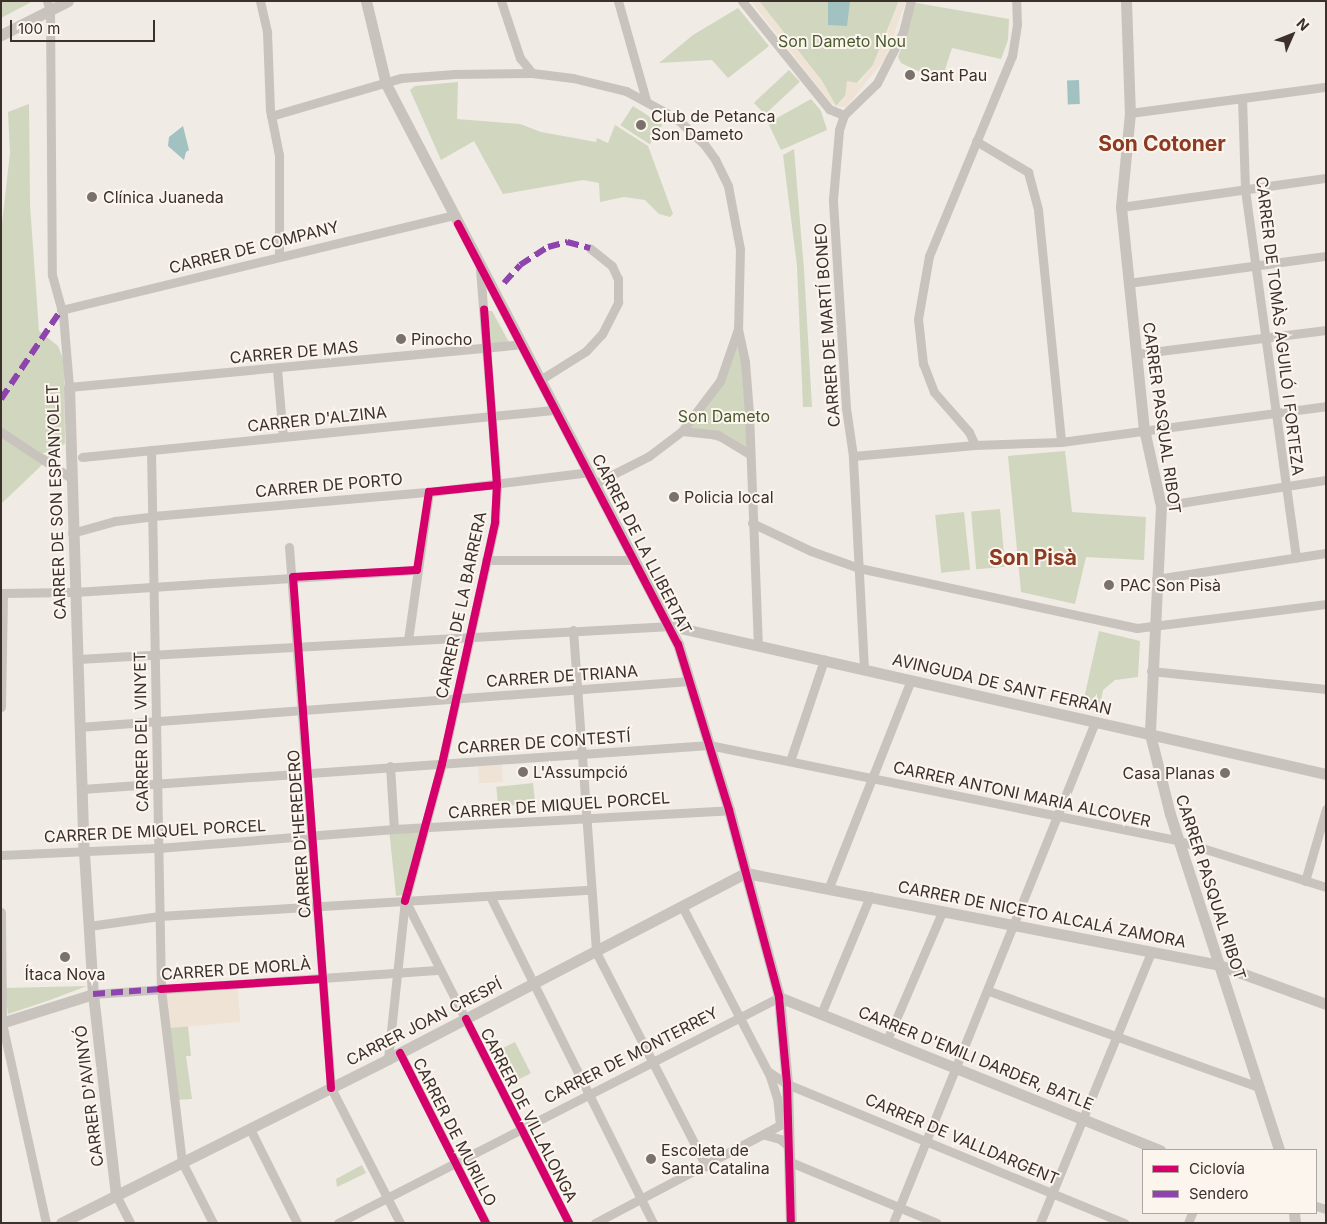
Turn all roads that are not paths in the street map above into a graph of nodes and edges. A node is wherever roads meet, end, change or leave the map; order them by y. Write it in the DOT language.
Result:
graph roads {
  1 [pos="68,1"];
  2 [pos="260,1"];
  3 [pos="366,1"];
  4 [pos="501,1"];
  5 [pos="618,1"];
  6 [pos="742,1"];
  7 [pos="911,1"];
  8 [pos="1016,1"];
  9 [pos="1126,1"];
  10 [pos="48,6"];
  11 [pos="1,36"];
  12 [pos="532,73"];
  13 [pos="386,84"];
  14 [pos="1326,87"];
  15 [pos="1242,98"];
  16 [pos="646,100"];
  17 [pos="1130,113"];
  18 [pos="844,115"];
  19 [pos="271,116"];
  20 [pos="976,142"];
  21 [pos="1326,178"];
  22 [pos="1245,190"];
  23 [pos="1121,207"];
  24 [pos="454,215"];
  25 [pos="590,248"];
  26 [pos="279,256"];
  27 [pos="1326,256"];
  28 [pos="480,265"];
  29 [pos="1256,266"];
  30 [pos="1128,283"];
  31 [pos="61,310"];
  32 [pos="738,329"];
  33 [pos="1326,330"];
  34 [pos="1266,337"];
  35 [pos="521,344"];
  36 [pos="486,348"];
  37 [pos="1136,354"];
  38 [pos="277,370"];
  39 [pos="540,380"];
  40 [pos="69,386"];
  41 [pos="1326,406"];
  42 [pos="556,410"];
  43 [pos="1278,413"];
  44 [pos="492,416"];
  45 [pos="1144,429"];
  46 [pos="682,431"];
  47 [pos="1,432"];
  48 [pos="283,437"];
  49 [pos="1061,442"];
  50 [pos="975,445"];
  51 [pos="151,450"];
  52 [pos="748,454"];
  53 [pos="853,456"];
  54 [pos="82,457"];
  55 [pos="590,472"];
  56 [pos="70,478"];
  57 [pos="1326,480"];
  58 [pos="596,483"];
  59 [pos="497,485"];
  60 [pos="1286,486"];
  61 [pos="429,492"];
  62 [pos="1161,506"];
  63 [pos="153,516"];
  64 [pos="752,523"];
  65 [pos="72,533"];
  66 [pos="290,547"];
  67 [pos="1326,552"];
  68 [pos="1296,557"];
  69 [pos="486,560"];
  70 [pos="635,560"];
  71 [pos="859,568"];
  72 [pos="418,570"];
  73 [pos="293,577"];
  74 [pos="1156,580"];
  75 [pos="155,586"];
  76 [pos="75,592"];
  77 [pos="2,593"];
  78 [pos="1326,604"];
  79 [pos="671,626"];
  80 [pos="1155,627"];
  81 [pos="573,630"];
  82 [pos="468,636"];
  83 [pos="408,640"];
  84 [pos="758,645"];
  85 [pos="298,646"];
  86 [pos="155,657"];
  87 [pos="78,659"];
  88 [pos="824,660"];
  89 [pos="864,669"];
  90 [pos="1151,671"];
  91 [pos="911,680"];
  92 [pos="689,681"];
  93 [pos="1326,689"];
  94 [pos="577,690"];
  95 [pos="456,699"];
  96 [pos="1,707"];
  97 [pos="303,711"];
  98 [pos="156,722"];
  99 [pos="1095,722"];
  100 [pos="78,727"];
  101 [pos="1150,734"];
  102 [pos="709,745"];
  103 [pos="581,756"];
  104 [pos="790,761"];
  105 [pos="442,764"];
  106 [pos="390,766"];
  107 [pos="308,772"];
  108 [pos="1326,774"];
  109 [pos="873,779"];
  110 [pos="157,783"];
  111 [pos="82,789"];
  112 [pos="1326,809"];
  113 [pos="729,810"];
  114 [pos="585,818"];
  115 [pos="1059,818"];
  116 [pos="426,828"];
  117 [pos="394,829"];
  118 [pos="312,836"];
  119 [pos="1180,842"];
  120 [pos="158,848"];
  121 [pos="84,852"];
  122 [pos="1,854"];
  123 [pos="746,873"];
  124 [pos="1305,880"];
  125 [pos="829,887"];
  126 [pos="1326,887"];
  127 [pos="589,890"];
  128 [pos="490,896"];
  129 [pos="870,896"];
  130 [pos="405,901"];
  131 [pos="318,906"];
  132 [pos="682,906"];
  133 [pos="1,912"];
  134 [pos="942,912"];
  135 [pos="159,916"];
  136 [pos="89,926"];
  137 [pos="1015,926"];
  138 [pos="596,952"];
  139 [pos="1151,953"];
  140 [pos="1219,966"];
  141 [pos="440,970"];
  142 [pos="397,973"];
  143 [pos="323,979"];
  144 [pos="533,984"];
  145 [pos="161,989"];
  146 [pos="988,991"];
  147 [pos="2,993"];
  148 [pos="93,994"];
  149 [pos="779,997"];
  150 [pos="1326,1004"];
  151 [pos="822,1014"];
  152 [pos="738,1017"];
  153 [pos="466,1019"];
  154 [pos="2,1023"];
  155 [pos="1117,1037"];
  156 [pos="886,1040"];
  157 [pos="400,1053"];
  158 [pos="388,1059"];
  159 [pos="652,1061"];
  160 [pos="956,1068"];
  161 [pos="766,1069"];
  162 [pos="787,1084"];
  163 [pos="1259,1087"];
  164 [pos="331,1088"];
  165 [pos="589,1094"];
  166 [pos="1082,1119"];
  167 [pos="521,1128"];
  168 [pos="250,1129"];
  169 [pos="766,1135"];
  170 [pos="928,1140"];
  171 [pos="787,1145"];
  172 [pos="1157,1149"];
  173 [pos="1279,1149"];
  174 [pos="788,1161"];
  175 [pos="182,1162"];
  176 [pos="455,1162"];
  177 [pos="706,1166"];
  178 [pos="1052,1193"];
  179 [pos="116,1195"];
  180 [pos="387,1197"];
  181 [pos="641,1199"];
  182 [pos="899,1207"];
  183 [pos="46,1223"];
  184 [pos="61,1223"];
  185 [pos="130,1223"];
  186 [pos="213,1223"];
  187 [pos="297,1223"];
  188 [pos="338,1223"];
  189 [pos="400,1223"];
  190 [pos="486,1223"];
  191 [pos="569,1223"];
  192 [pos="596,1223"];
  193 [pos="653,1223"];
  194 [pos="791,1223"];
  195 [pos="893,1223"];
  196 [pos="937,1223"];
  197 [pos="1040,1223"];
  198 [pos="1125,1223"];
  1 -- 10 [label="street"];
  2 -- 19 [label="street"];
  3 -- 13 [label="street, CARRER DE LA LLIBERTAT"];
  4 -- 12 [label="street"];
  5 -- 16 [label="street"];
  6 -- 18 [label="street"];
  7 -- 18 [label="street"];
  8 -- 20 [label="street"];
  9 -- 17 [label="street, CARRER PASQUAL RIBOT"];
  10 -- 11 [label="street"];
  10 -- 31 [label="street, CARRER DE SON ESPANYOLET"];
  12 -- 13 [label="street"];
  12 -- 16 [label="street"];
  13 -- 19 [label="street"];
  13 -- 24 [label="street, CARRER DE LA LLIBERTAT"];
  14 -- 15 [label="street"];
  15 -- 17 [label="street"];
  15 -- 22 [label="street, CARRER DE TOMÀS AGUILÓ I FORTEZA"];
  16 -- 32 [label="street"];
  17 -- 23 [label="street, CARRER PASQUAL RIBOT"];
  18 -- 53 [label="street, CARRER DE MARTÍ BONEO"];
  19 -- 26 [label="street"];
  20 -- 49 [label="street"];
  20 -- 50 [label="street"];
  21 -- 22 [label="street"];
  22 -- 23 [label="street"];
  22 -- 29 [label="street, CARRER DE TOMÀS AGUILÓ I FORTEZA"];
  23 -- 30 [label="street, CARRER PASQUAL RIBOT"];
  24 -- 26 [label="street, CARRER DE COMPANY"];
  24 -- 28 [label="street, CARRER DE LA LLIBERTAT"];
  25 -- 39 [label="street"];
  26 -- 31 [label="street, CARRER DE COMPANY"];
  27 -- 29 [label="street"];
  28 -- 35 [label="street, CARRER DE LA LLIBERTAT"];
  28 -- 36 [label="street, CARRER DE LA BARRERA"];
  29 -- 30 [label="street"];
  29 -- 34 [label="street, CARRER DE TOMÀS AGUILÓ I FORTEZA"];
  30 -- 37 [label="street, CARRER PASQUAL RIBOT"];
  31 -- 40 [label="street, CARRER DE SON ESPANYOLET"];
  32 -- 46 [label="street"];
  32 -- 52 [label="street"];
  33 -- 34 [label="street"];
  34 -- 37 [label="street"];
  34 -- 43 [label="street, CARRER DE TOMÀS AGUILÓ I FORTEZA"];
  35 -- 36 [label="street, CARRER DE MAS"];
  35 -- 39 [label="street, CARRER DE LA LLIBERTAT"];
  36 -- 38 [label="street, CARRER DE MAS"];
  36 -- 44 [label="street, CARRER DE LA BARRERA"];
  37 -- 45 [label="street, CARRER PASQUAL RIBOT"];
  38 -- 40 [label="street, CARRER DE MAS"];
  38 -- 48 [label="street"];
  39 -- 42 [label="street, CARRER DE LA LLIBERTAT"];
  40 -- 56 [label="street, CARRER DE SON ESPANYOLET"];
  41 -- 43 [label="street"];
  42 -- 44 [label="street, CARRER D'ALZINA"];
  42 -- 55 [label="street, CARRER DE LA LLIBERTAT"];
  43 -- 45 [label="street"];
  43 -- 60 [label="street, CARRER DE TOMÀS AGUILÓ I FORTEZA"];
  44 -- 48 [label="street, CARRER D'ALZINA"];
  44 -- 59 [label="street, CARRER DE LA BARRERA"];
  45 -- 49 [label="street"];
  45 -- 62 [label="street, CARRER PASQUAL RIBOT"];
  46 -- 52 [label="street"];
  46 -- 58 [label="street"];
  47 -- 56 [label="street"];
  48 -- 51 [label="street, CARRER D'ALZINA"];
  49 -- 50 [label="street"];
  50 -- 53 [label="street"];
  51 -- 54 [label="street, CARRER D'ALZINA"];
  51 -- 63 [label="street, CARRER DEL VINYET"];
  52 -- 64 [label="street"];
  53 -- 71 [label="street, CARRER DE MARTÍ BONEO"];
  55 -- 58 [label="street, CARRER DE LA LLIBERTAT"];
  55 -- 59 [label="street, CARRER DE PORTO"];
  56 -- 65 [label="street, CARRER DE SON ESPANYOLET"];
  57 -- 60 [label="street"];
  58 -- 70 [label="street, CARRER DE LA LLIBERTAT"];
  59 -- 61 [label="street, CARRER DE PORTO"];
  59 -- 69 [label="street, CARRER DE LA BARRERA"];
  60 -- 62 [label="street"];
  60 -- 68 [label="street, CARRER DE TOMÀS AGUILÓ I FORTEZA"];
  61 -- 63 [label="street, CARRER DE PORTO"];
  61 -- 72 [label="street"];
  62 -- 74 [label="street, CARRER PASQUAL RIBOT"];
  63 -- 65 [label="street, CARRER DE PORTO"];
  63 -- 75 [label="street, CARRER DEL VINYET"];
  64 -- 71 [label="street"];
  64 -- 84 [label="street"];
  65 -- 76 [label="street, CARRER DE SON ESPANYOLET"];
  66 -- 73 [label="street"];
  67 -- 68 [label="street"];
  68 -- 74 [label="street"];
  69 -- 70 [label="street"];
  69 -- 82 [label="street, CARRER DE LA BARRERA"];
  70 -- 79 [label="street, CARRER DE LA LLIBERTAT"];
  71 -- 80 [label="street"];
  71 -- 89 [label="street, CARRER DE MARTÍ BONEO"];
  72 -- 73 [label="street"];
  72 -- 83 [label="street"];
  73 -- 75 [label="street"];
  73 -- 85 [label="street, CARRER D'HEREDERO"];
  74 -- 80 [label="street, CARRER PASQUAL RIBOT"];
  75 -- 76 [label="street"];
  75 -- 86 [label="street, CARRER DEL VINYET"];
  76 -- 77 [label="street"];
  76 -- 87 [label="street, CARRER DE SON ESPANYOLET"];
  77 -- 96 [label="street"];
  78 -- 80 [label="street"];
  79 -- 81 [label="street"];
  79 -- 84 [label="street, AVINGUDA DE SANT FERRAN"];
  79 -- 92 [label="street, CARRER DE LA LLIBERTAT"];
  80 -- 90 [label="street, CARRER PASQUAL RIBOT"];
  81 -- 82 [label="street"];
  81 -- 94 [label="street"];
  82 -- 83 [label="street"];
  82 -- 95 [label="street, CARRER DE LA BARRERA"];
  83 -- 85 [label="street"];
  84 -- 88 [label="street, AVINGUDA DE SANT FERRAN"];
  85 -- 86 [label="street"];
  85 -- 97 [label="street, CARRER D'HEREDERO"];
  86 -- 87 [label="street"];
  86 -- 98 [label="street, CARRER DEL VINYET"];
  87 -- 100 [label="street, CARRER DE SON ESPANYOLET"];
  88 -- 89 [label="street, AVINGUDA DE SANT FERRAN"];
  88 -- 104 [label="street"];
  89 -- 91 [label="street, AVINGUDA DE SANT FERRAN"];
  90 -- 93 [label="street"];
  90 -- 101 [label="street, CARRER PASQUAL RIBOT"];
  91 -- 99 [label="street, AVINGUDA DE SANT FERRAN"];
  91 -- 109 [label="street"];
  92 -- 94 [label="street, CARRER DE TRIANA"];
  92 -- 102 [label="street, CARRER DE LA LLIBERTAT"];
  94 -- 95 [label="street, CARRER DE TRIANA"];
  94 -- 103 [label="street"];
  95 -- 97 [label="street, CARRER DE TRIANA"];
  95 -- 105 [label="street, CARRER DE LA BARRERA"];
  97 -- 98 [label="street, CARRER DE TRIANA"];
  97 -- 107 [label="street, CARRER D'HEREDERO"];
  98 -- 100 [label="street, CARRER DE TRIANA"];
  98 -- 110 [label="street, CARRER DEL VINYET"];
  99 -- 101 [label="street, AVINGUDA DE SANT FERRAN"];
  99 -- 115 [label="street"];
  100 -- 111 [label="street, CARRER DE SON ESPANYOLET"];
  101 -- 108 [label="street, AVINGUDA DE SANT FERRAN"];
  101 -- 119 [label="street, CARRER PASQUAL RIBOT"];
  102 -- 103 [label="street, CARRER DE CONTESTÍ"];
  102 -- 104 [label="street, CARRER ANTONI MARIA ALCOVER"];
  102 -- 113 [label="street, CARRER DE LA LLIBERTAT"];
  103 -- 105 [label="street, CARRER DE CONTESTÍ"];
  103 -- 114 [label="street"];
  104 -- 109 [label="street, CARRER ANTONI MARIA ALCOVER"];
  105 -- 106 [label="street, CARRER DE CONTESTÍ"];
  105 -- 116 [label="street, CARRER DE LA BARRERA"];
  106 -- 107 [label="street, CARRER DE CONTESTÍ"];
  106 -- 117 [label="street"];
  107 -- 110 [label="street, CARRER DE CONTESTÍ"];
  107 -- 118 [label="street, CARRER D'HEREDERO"];
  109 -- 115 [label="street, CARRER ANTONI MARIA ALCOVER"];
  109 -- 125 [label="street"];
  110 -- 111 [label="street, CARRER DE CONTESTÍ"];
  110 -- 120 [label="street, CARRER DEL VINYET"];
  111 -- 121 [label="street, CARRER DE SON ESPANYOLET"];
  112 -- 124 [label="street"];
  113 -- 114 [label="street, CARRER DE MIQUEL PORCEL"];
  113 -- 123 [label="street, CARRER DE LA LLIBERTAT"];
  114 -- 116 [label="street, CARRER DE MIQUEL PORCEL"];
  114 -- 127 [label="street"];
  115 -- 119 [label="street, CARRER ANTONI MARIA ALCOVER"];
  115 -- 137 [label="street"];
  116 -- 117 [label="street, CARRER DE MIQUEL PORCEL"];
  116 -- 130 [label="street, CARRER DE LA BARRERA"];
  117 -- 118 [label="street, CARRER DE MIQUEL PORCEL"];
  118 -- 120 [label="street, CARRER DE MIQUEL PORCEL"];
  118 -- 131 [label="street, CARRER D'HEREDERO"];
  119 -- 124 [label="street, CARRER ANTONI MARIA ALCOVER"];
  119 -- 140 [label="street, CARRER PASQUAL RIBOT"];
  120 -- 121 [label="street, CARRER DE MIQUEL PORCEL"];
  120 -- 135 [label="street, CARRER DEL VINYET"];
  121 -- 122 [label="street, CARRER DE MIQUEL PORCEL"];
  121 -- 136 [label="street, CARRER DE SON ESPANYOLET"];
  123 -- 125 [label="street, CARRER DE NICETO ALCALÁ ZAMORA"];
  123 -- 132 [label="street, CARRER JOAN CRESPÍ"];
  123 -- 149 [label="street, CARRER DE LA LLIBERTAT"];
  124 -- 126 [label="street, CARRER ANTONI MARIA ALCOVER"];
  125 -- 129 [label="street, CARRER DE NICETO ALCALÁ ZAMORA"];
  127 -- 128 [label="street"];
  127 -- 138 [label="street"];
  128 -- 130 [label="street"];
  128 -- 144 [label="street"];
  129 -- 134 [label="street, CARRER DE NICETO ALCALÁ ZAMORA"];
  129 -- 151 [label="street"];
  130 -- 131 [label="street"];
  130 -- 141 [label="street, CARRER DE VILLALONGA"];
  130 -- 142 [label="street, CARRER DE LA BARRERA"];
  131 -- 135 [label="street"];
  131 -- 143 [label="street, CARRER D'HEREDERO"];
  132 -- 138 [label="street, CARRER JOAN CRESPÍ"];
  132 -- 152 [label="street"];
  133 -- 147 [label="street"];
  134 -- 137 [label="street, CARRER DE NICETO ALCALÁ ZAMORA"];
  134 -- 156 [label="street"];
  135 -- 136 [label="street"];
  135 -- 145 [label="street, CARRER DEL VINYET"];
  136 -- 148 [label="street, CARRER DE SON ESPANYOLET"];
  137 -- 139 [label="street, CARRER DE NICETO ALCALÁ ZAMORA"];
  137 -- 146 [label="street"];
  138 -- 144 [label="street, CARRER JOAN CRESPÍ"];
  138 -- 159 [label="street"];
  139 -- 140 [label="street, CARRER DE NICETO ALCALÁ ZAMORA"];
  139 -- 155 [label="street"];
  140 -- 150 [label="street, CARRER DE NICETO ALCALÁ ZAMORA"];
  140 -- 163 [label="street, CARRER PASQUAL RIBOT"];
  141 -- 142 [label="street, CARRER DE MORLÀ"];
  141 -- 153 [label="street, CARRER DE VILLALONGA"];
  142 -- 143 [label="street, CARRER DE MORLÀ"];
  142 -- 158 [label="street, CARRER DE LA BARRERA"];
  143 -- 145 [label="street, CARRER DE MORLÀ"];
  143 -- 164 [label="street, CARRER D'HEREDERO"];
  144 -- 153 [label="street, CARRER JOAN CRESPÍ"];
  144 -- 165 [label="street"];
  145 -- 148 [label="street, CARRER DE MORLÀ"];
  145 -- 175 [label="street, CARRER DEL VINYET"];
  146 -- 155 [label="street"];
  146 -- 160 [label="street"];
  147 -- 154 [label="street"];
  148 -- 154 [label="street"];
  148 -- 179 [label="street, CARRER D'AVINYÓ"];
  149 -- 151 [label="street, CARRER D'EMILI DARDER, BATLE"];
  149 -- 152 [label="street, CARRER DE MONTERREY"];
  149 -- 162 [label="street, CARRER DE LA LLIBERTAT"];
  151 -- 156 [label="street, CARRER D'EMILI DARDER, BATLE"];
  152 -- 159 [label="street, CARRER DE MONTERREY"];
  152 -- 161 [label="street"];
  153 -- 157 [label="street, CARRER JOAN CRESPÍ"];
  153 -- 167 [label="street, CARRER DE VILLALONGA"];
  154 -- 183 [label="street"];
  155 -- 163 [label="street"];
  155 -- 166 [label="street"];
  156 -- 160 [label="street, CARRER D'EMILI DARDER, BATLE"];
  157 -- 158 [label="street, CARRER JOAN CRESPÍ"];
  157 -- 176 [label="street, CARRER DE MURILLO"];
  158 -- 164 [label="street, CARRER JOAN CRESPÍ"];
  159 -- 165 [label="street, CARRER DE MONTERREY"];
  159 -- 177 [label="street"];
  160 -- 166 [label="street, CARRER D'EMILI DARDER, BATLE"];
  160 -- 170 [label="street"];
  161 -- 162 [label="street, CARRER DE VALLDARGENT"];
  161 -- 169 [label="street"];
  162 -- 170 [label="street, CARRER DE VALLDARGENT"];
  162 -- 171 [label="street, CARRER DE LA LLIBERTAT"];
  163 -- 173 [label="street, CARRER PASQUAL RIBOT"];
  164 -- 168 [label="street, CARRER JOAN CRESPÍ"];
  164 -- 180 [label="street"];
  165 -- 167 [label="street, CARRER DE MONTERREY"];
  165 -- 181 [label="street"];
  166 -- 172 [label="street, CARRER D'EMILI DARDER, BATLE"];
  166 -- 178 [label="street"];
  167 -- 176 [label="street, CARRER DE MONTERREY"];
  167 -- 191 [label="street, CARRER DE VILLALONGA"];
  168 -- 175 [label="street, CARRER JOAN CRESPÍ"];
  168 -- 187 [label="street"];
  169 -- 171 [label="street"];
  169 -- 177 [label="street"];
  170 -- 178 [label="street, CARRER DE VALLDARGENT"];
  170 -- 182 [label="street"];
  171 -- 174 [label="street, CARRER DE LA LLIBERTAT"];
  174 -- 182 [label="street"];
  174 -- 194 [label="street, CARRER DE LA LLIBERTAT"];
  175 -- 179 [label="street, CARRER JOAN CRESPÍ"];
  175 -- 186 [label="street"];
  176 -- 180 [label="street, CARRER DE MONTERREY"];
  176 -- 190 [label="street, CARRER DE MURILLO"];
  177 -- 181 [label="street"];
  178 -- 197 [label="street"];
  178 -- 198 [label="street, CARRER DE VALLDARGENT"];
  179 -- 184 [label="street, CARRER JOAN CRESPÍ"];
  179 -- 185 [label="street"];
  180 -- 188 [label="street, CARRER DE MONTERREY"];
  180 -- 189 [label="street"];
  181 -- 192 [label="street"];
  181 -- 193 [label="street"];
  182 -- 195 [label="street"];
  182 -- 196 [label="street"];
}
